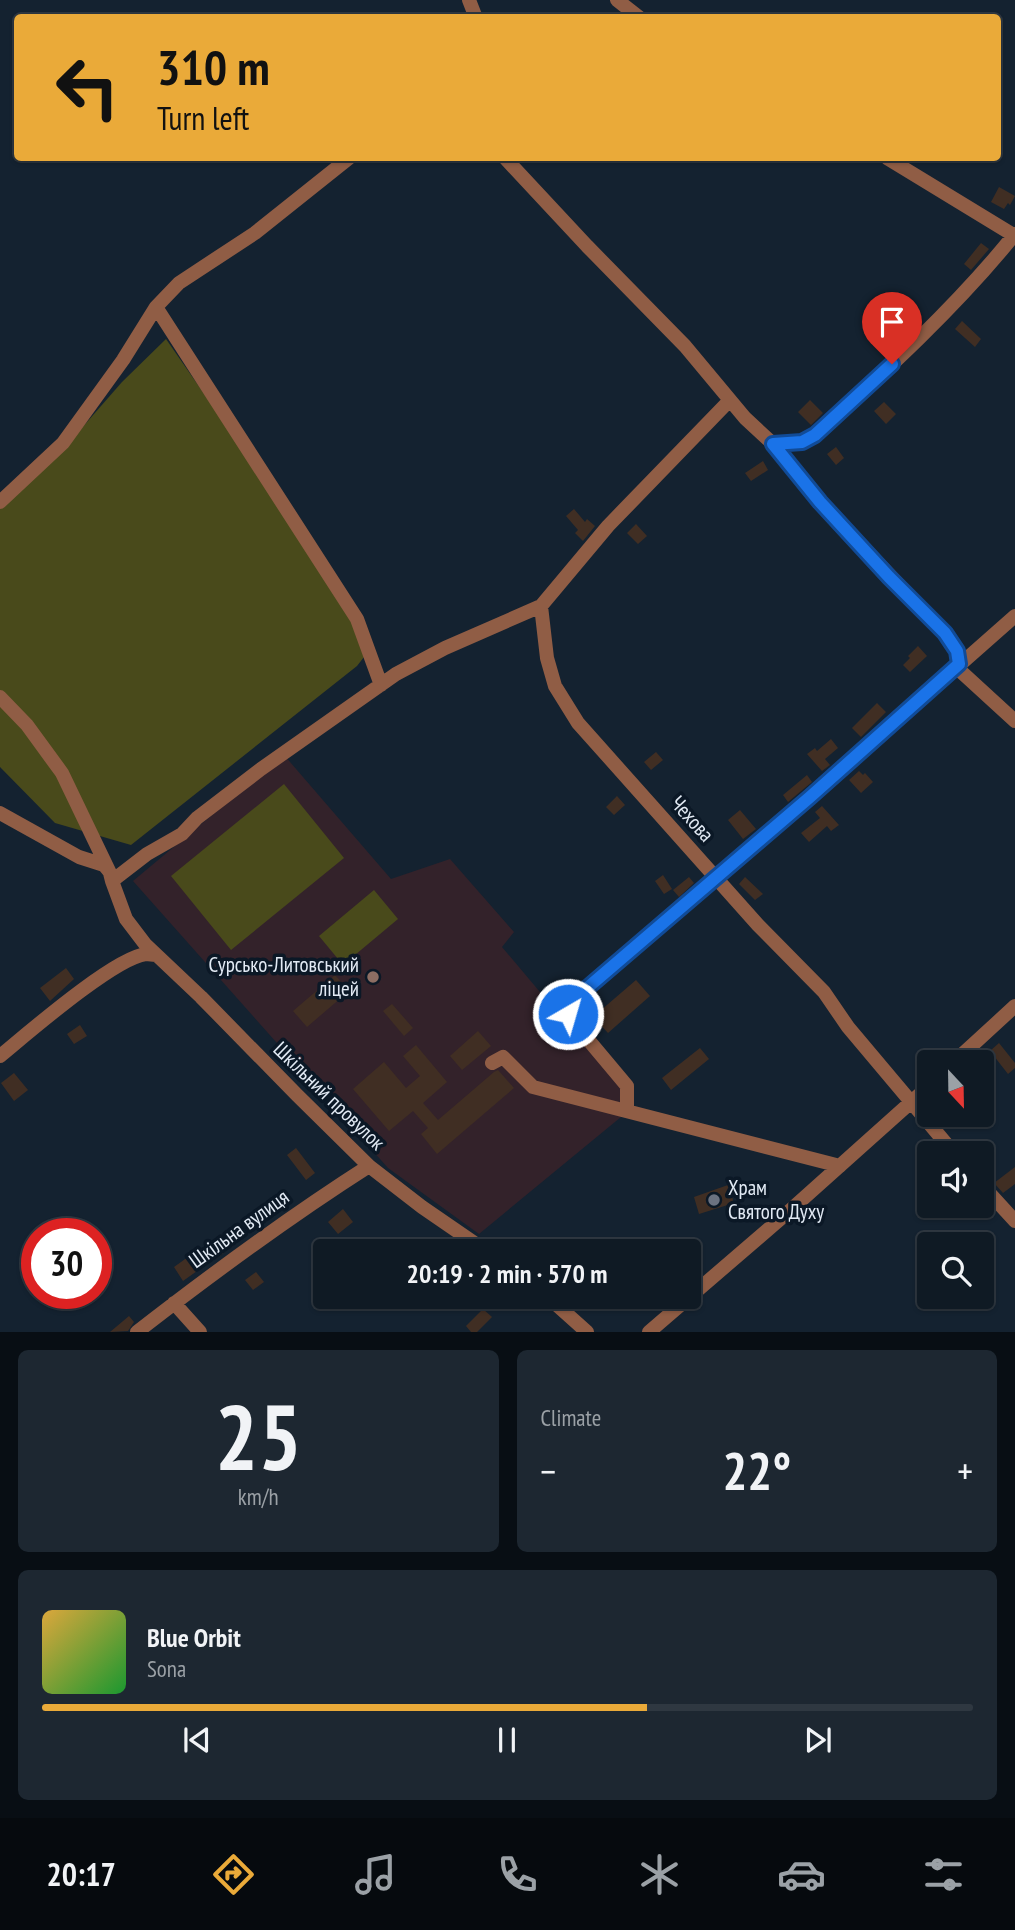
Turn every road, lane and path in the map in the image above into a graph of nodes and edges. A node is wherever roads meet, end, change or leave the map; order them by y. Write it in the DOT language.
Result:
graph roads {
  1 [pos="617,0"];
  2 [pos="635,14"];
  3 [pos="345,161"];
  4 [pos="508,161"];
  5 [pos="892,161"];
  6 [pos="1015,235"];
  7 [pos="156,307"];
  8 [pos="730,400"];
  9 [pos="773,444"];
  10 [pos="0,502"];
  11 [pos="541,606"];
  12 [pos="1015,616"];
  13 [pos="958,666"];
  14 [pos="381,685"];
  15 [pos="0,697"];
  16 [pos="1015,721"];
  17 [pos="0,813"];
  18 [pos="111,877"];
  19 [pos="716,877"];
  20 [pos="156,956"];
  21 [pos="1015,1006"];
  22 [pos="967,1050"];
  23 [pos="0,1056"];
  24 [pos="492,1063"];
  25 [pos="917,1097"];
  26 [pos="912,1101"];
  27 [pos="627,1110"];
  28 [pos="944,1141"];
  29 [pos="369,1166"];
  30 [pos="840,1166"];
  31 [pos="994,1198"];
  32 [pos="1015,1221"];
  33 [pos="469,1239"];
  34 [pos="174,1303"];
  35 [pos="561,1309"];
  36 [pos="657,1329"];
  37 [pos="137,1332"];
  38 [pos="200,1332"];
  39 [pos="587,1332"];
  1 -- 2 [label="street"];
  3 -- 7 [label="street"];
  4 -- 8 [label="street"];
  5 -- 6 [label="street"];
  6 -- 9 [label="street"];
  7 -- 10 [label="street"];
  7 -- 14 [label="street"];
  8 -- 9 [label="street"];
  8 -- 11 [label="street"];
  9 -- 13 [label="street"];
  11 -- 14 [label="street"];
  11 -- 19 [label="street, Чехова"];
  12 -- 13 [label="street"];
  13 -- 16 [label="street"];
  13 -- 19 [label="street"];
  14 -- 18 [label="street"];
  15 -- 18 [label="street, Шкільний провулок"];
  17 -- 18 [label="street"];
  18 -- 20 [label="street, Шкільний провулок"];
  19 -- 26 [label="street, Чехова"];
  19 -- 27 [label="street"];
  20 -- 23 [label="street"];
  20 -- 29 [label="street, Шкільний провулок"];
  21 -- 22 [label="street"];
  24 -- 27 [label="street"];
  25 -- 26 [label="street"];
  26 -- 28 [label="street, Чехова"];
  26 -- 30 [label="street"];
  27 -- 30 [label="street"];
  29 -- 33 [label="street, Шкільний провулок"];
  29 -- 34 [label="street, Шкільна вулиця"];
  30 -- 36 [label="street"];
  31 -- 32 [label="street"];
  34 -- 37 [label="street, Шкільна вулиця"];
  34 -- 38 [label="street"];
  35 -- 39 [label="street"];
}
